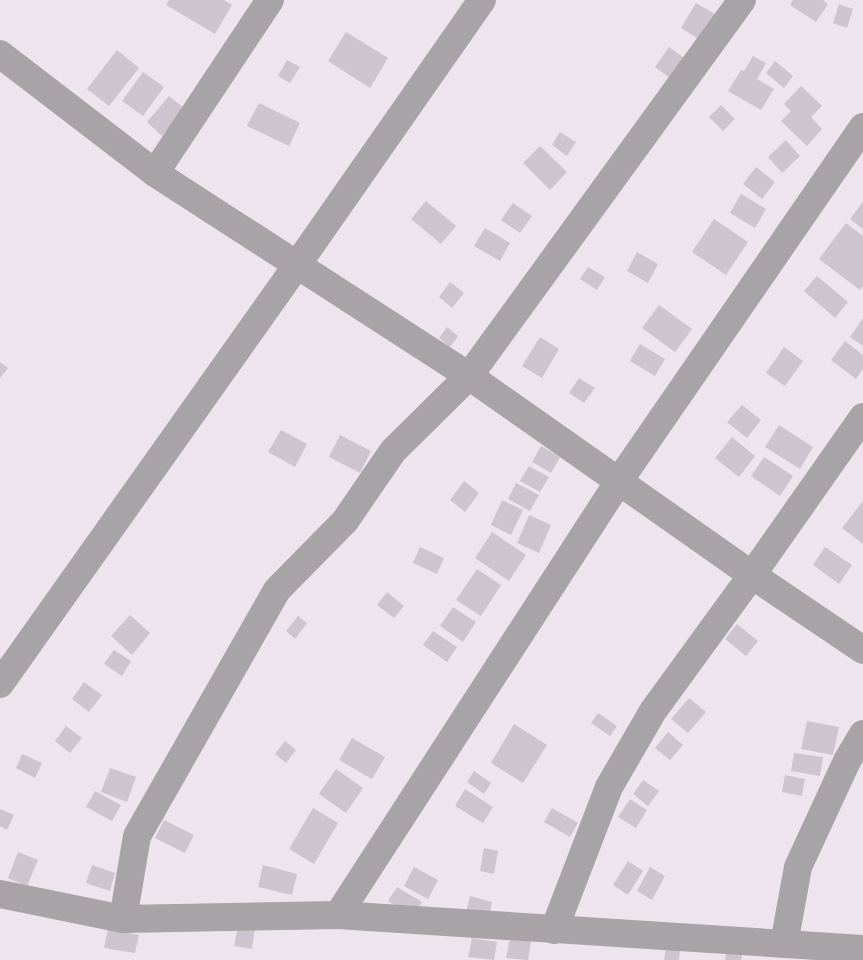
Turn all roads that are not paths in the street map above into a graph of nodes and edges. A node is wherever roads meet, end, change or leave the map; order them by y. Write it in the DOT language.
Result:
graph roads {
  1 [pos="270,0"];
  2 [pos="482,0"];
  3 [pos="742,0"];
  4 [pos="0,54"];
  5 [pos="863,127"];
  6 [pos="155,173"];
  7 [pos="297,265"];
  8 [pos="469,376"];
  9 [pos="863,417"];
  10 [pos="619,481"];
  11 [pos="752,575"];
  12 [pos="863,650"];
  13 [pos="0,684"];
  14 [pos="863,734"];
  15 [pos="0,894"];
  16 [pos="338,915"];
  17 [pos="123,919"];
  18 [pos="554,930"];
  19 [pos="784,944"];
  20 [pos="863,949"];
  1 -- 6 [label="street"];
  2 -- 7 [label="street"];
  3 -- 8 [label="street"];
  4 -- 6 [label="street"];
  5 -- 10 [label="street"];
  6 -- 7 [label="street"];
  7 -- 8 [label="street"];
  7 -- 13 [label="street"];
  8 -- 10 [label="street"];
  8 -- 17 [label="street"];
  9 -- 11 [label="street"];
  10 -- 11 [label="street"];
  10 -- 16 [label="street"];
  11 -- 12 [label="street"];
  11 -- 18 [label="street"];
  14 -- 19 [label="street"];
  15 -- 17 [label="street"];
  16 -- 17 [label="street"];
  16 -- 18 [label="street"];
  18 -- 19 [label="street"];
  19 -- 20 [label="street"];
}
